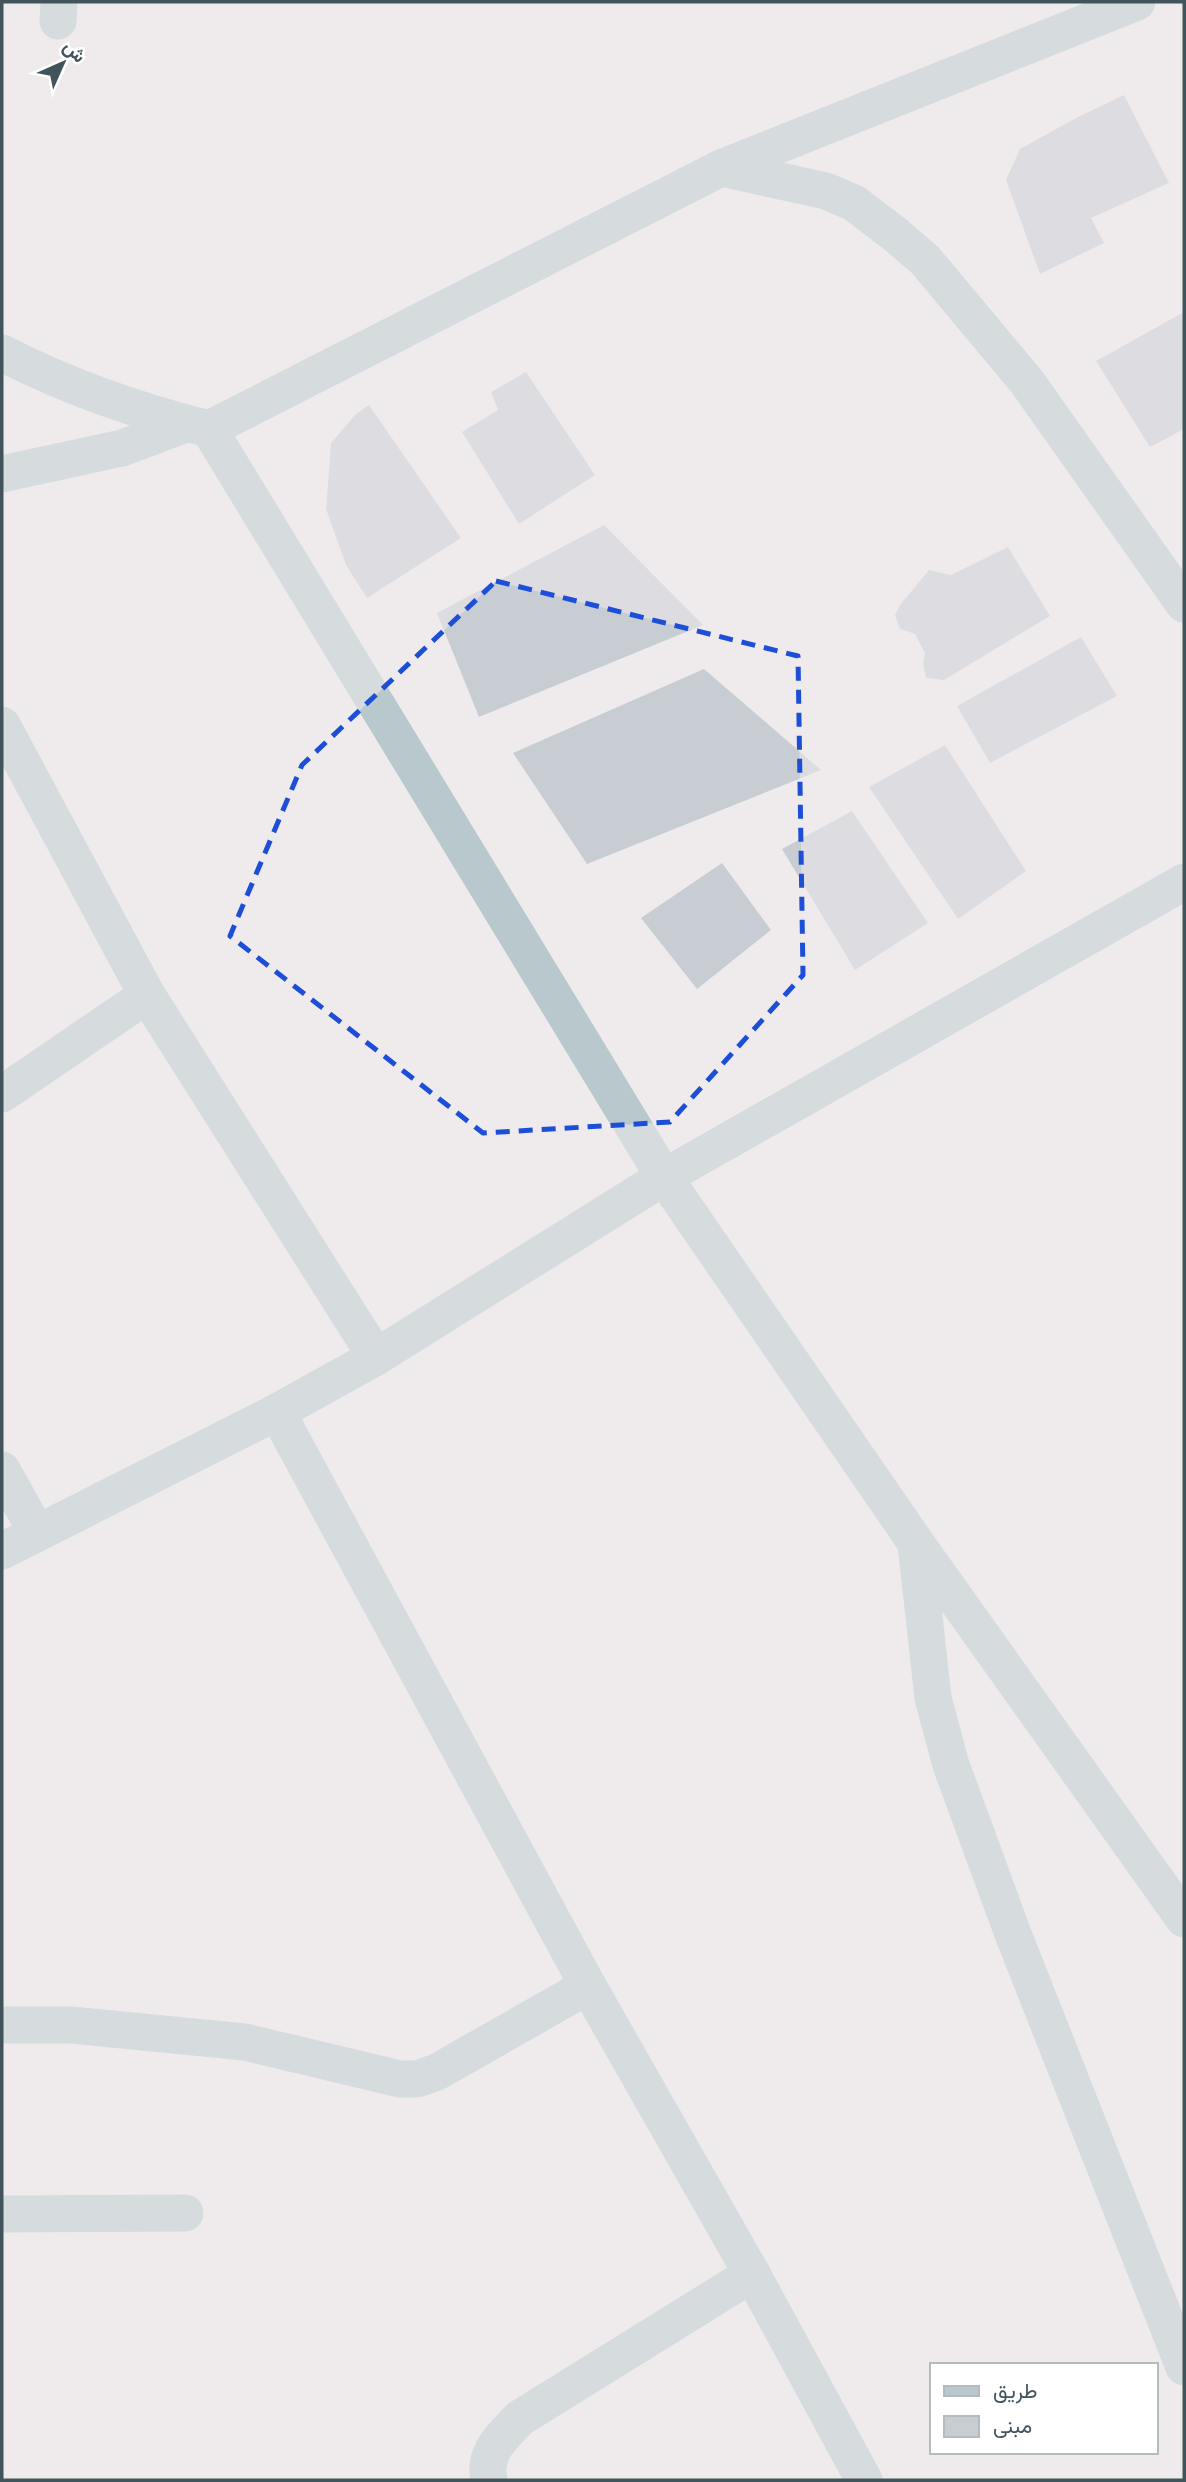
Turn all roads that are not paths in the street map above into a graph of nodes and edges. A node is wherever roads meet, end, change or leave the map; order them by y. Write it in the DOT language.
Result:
graph roads {
  1 [pos="1137,2"];
  2 [pos="721,168"];
  3 [pos="2,353"];
  4 [pos="197,426"];
  5 [pos="2,474"];
  6 [pos="1184,604"];
  7 [pos="2,725"];
  8 [pos="1184,882"];
  9 [pos="147,995"];
  10 [pos="2,1094"];
  11 [pos="664,1177"];
  12 [pos="376,1357"];
  13 [pos="277,1412"];
  14 [pos="2,1470"];
  15 [pos="37,1533"];
  16 [pos="916,1543"];
  17 [pos="2,1551"];
  18 [pos="1184,1919"];
  19 [pos="588,1986"];
  20 [pos="2,2025"];
  21 [pos="185,2213"];
  22 [pos="2,2214"];
  23 [pos="752,2274"];
  24 [pos="1184,2367"];
  25 [pos="489,2480"];
  26 [pos="864,2480"];
  1 -- 2 [label="street"];
  2 -- 4 [label="street"];
  2 -- 6 [label="street"];
  3 -- 4 [label="street"];
  4 -- 5 [label="street"];
  4 -- 11 [label="street"];
  7 -- 9 [label="street"];
  8 -- 11 [label="street"];
  9 -- 10 [label="street"];
  9 -- 12 [label="street"];
  11 -- 12 [label="street"];
  11 -- 16 [label="street"];
  12 -- 13 [label="street"];
  13 -- 15 [label="street"];
  13 -- 19 [label="street"];
  14 -- 15 [label="street"];
  15 -- 17 [label="street"];
  16 -- 18 [label="street"];
  16 -- 24 [label="street"];
  19 -- 20 [label="street"];
  19 -- 23 [label="street"];
  21 -- 22 [label="street"];
  23 -- 25 [label="street"];
  23 -- 26 [label="street"];
}
